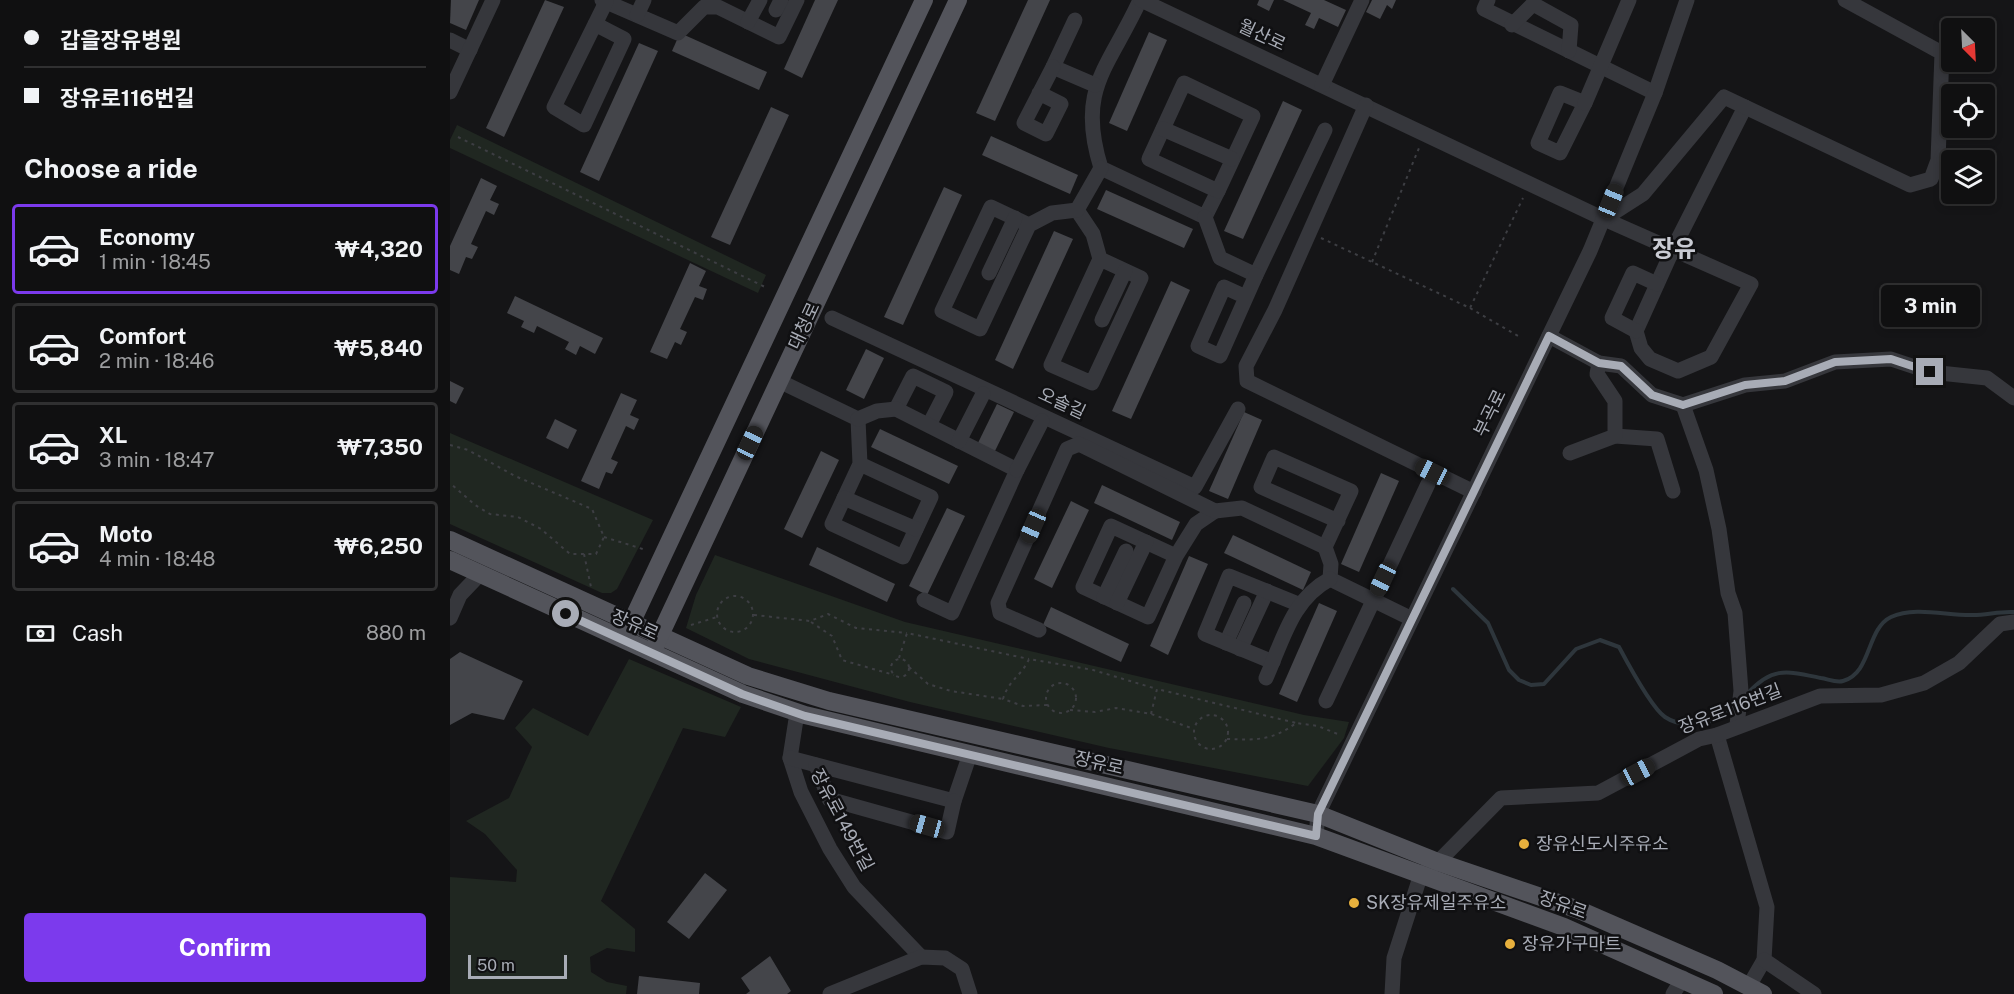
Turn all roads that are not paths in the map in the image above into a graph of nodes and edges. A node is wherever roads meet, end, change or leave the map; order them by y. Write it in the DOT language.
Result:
graph roads {
  1 [pos="493,0"];
  2 [pos="644,0"];
  3 [pos="760,0"];
  4 [pos="797,0"];
  5 [pos="924,0"];
  6 [pos="958,0"];
  7 [pos="1141,0"];
  8 [pos="1362,0"];
  9 [pos="1488,0"];
  10 [pos="1629,0"];
  11 [pos="1687,0"];
  12 [pos="1845,0"];
  13 [pos="604,1"];
  14 [pos="719,4"];
  15 [pos="637,15"];
  16 [pos="1075,20"];
  17 [pos="748,22"];
  18 [pos="595,24"];
  19 [pos="1512,24"];
  20 [pos="450,40"];
  21 [pos="470,50"];
  22 [pos="1569,51"];
  23 [pos="1602,66"];
  24 [pos="1053,67"];
  25 [pos="1095,85"];
  26 [pos="1322,85"];
  27 [pos="450,92"];
  28 [pos="1039,93"];
  29 [pos="1655,93"];
  30 [pos="1585,103"];
  31 [pos="1366,105"];
  32 [pos="1745,107"];
  33 [pos="1163,129"];
  34 [pos="1325,130"];
  35 [pos="1232,159"];
  36 [pos="1101,168"];
  37 [pos="1218,191"];
  38 [pos="1077,210"];
  39 [pos="1205,217"];
  40 [pos="1015,218"];
  41 [pos="1604,219"];
  42 [pos="1029,225"];
  43 [pos="1673,249"];
  44 [pos="1100,259"];
  45 [pos="1125,271"];
  46 [pos="989,273"];
  47 [pos="1256,275"];
  48 [pos="1657,284"];
  49 [pos="1246,297"];
  50 [pos="832,318"];
  51 [pos="1102,321"];
  52 [pos="1636,331"];
  53 [pos="1549,336"];
  54 [pos="1599,363"];
  55 [pos="779,381"];
  56 [pos="983,393"];
  57 [pos="2014,398"];
  58 [pos="1683,405"];
  59 [pos="896,409"];
  60 [pos="1238,410"];
  61 [pos="858,419"];
  62 [pos="1042,421"];
  63 [pos="929,425"];
  64 [pos="1615,436"];
  65 [pos="959,441"];
  66 [pos="1570,453"];
  67 [pos="860,464"];
  68 [pos="1017,470"];
  69 [pos="1428,483"];
  70 [pos="1673,491"];
  71 [pos="1474,492"];
  72 [pos="844,498"];
  73 [pos="1215,512"];
  74 [pos="1338,521"];
  75 [pos="916,529"];
  76 [pos="450,540"];
  77 [pos="1146,542"];
  78 [pos="1325,547"];
  79 [pos="1126,551"];
  80 [pos="1176,556"];
  81 [pos="450,560"];
  82 [pos="480,574"];
  83 [pos="1330,579"];
  84 [pos="1267,591"];
  85 [pos="1374,598"];
  86 [pos="924,600"];
  87 [pos="1110,600"];
  88 [pos="1244,603"];
  89 [pos="1298,604"];
  90 [pos="450,618"];
  91 [pos="1412,619"];
  92 [pos="2014,622"];
  93 [pos="1039,630"];
  94 [pos="627,632"];
  95 [pos="656,644"];
  96 [pos="1233,646"];
  97 [pos="1273,663"];
  98 [pos="1266,678"];
  99 [pos="1326,701"];
  100 [pos="797,713"];
  101 [pos="1737,726"];
  102 [pos="1717,735"];
  103 [pos="970,754"];
  104 [pos="790,758"];
  105 [pos="816,765"];
  106 [pos="954,801"];
  107 [pos="1318,814"];
  108 [pos="1316,836"];
  109 [pos="1438,862"];
  110 [pos="1421,874"];
  111 [pos="921,957"];
  112 [pos="1764,960"];
  113 [pos="1683,978"];
  114 [pos="1756,990"];
  115 [pos="830,994"];
  116 [pos="970,994"];
  117 [pos="1392,994"];
  118 [pos="1673,994"];
  119 [pos="1714,994"];
  120 [pos="1814,994"];
  1 -- 21 [label="street"];
  2 -- 15 [label="street"];
  3 -- 17 [label="street"];
  4 -- 17 [label="street"];
  5 -- 94 [label="main road, 대청로"];
  6 -- 55 [label="main road, 대청로"];
  7 -- 25 [label="street"];
  7 -- 26 [label="street, 월산로"];
  8 -- 26 [label="street"];
  9 -- 19 [label="street"];
  10 -- 23 [label="street"];
  11 -- 29 [label="street, 부곡로"];
  12 -- 32 [label="street"];
  13 -- 15 [label="street"];
  13 -- 18 [label="street"];
  14 -- 15 [label="street"];
  14 -- 17 [label="street"];
  16 -- 24 [label="street"];
  18 -- 18 [label="street"];
  19 -- 22 [label="street"];
  19 -- 22 [label="street"];
  20 -- 21 [label="street"];
  21 -- 27 [label="street"];
  22 -- 23 [label="street"];
  23 -- 29 [label="street"];
  23 -- 30 [label="street"];
  24 -- 25 [label="street"];
  24 -- 28 [label="street"];
  25 -- 36 [label="street"];
  26 -- 31 [label="street, 월산로"];
  29 -- 41 [label="street, 부곡로"];
  31 -- 41 [label="street, 월산로"];
  31 -- 71 [label="street"];
  32 -- 41 [label="street"];
  32 -- 43 [label="street"];
  33 -- 35 [label="street"];
  33 -- 35 [label="street"];
  33 -- 37 [label="street"];
  34 -- 47 [label="street"];
  35 -- 37 [label="street"];
  36 -- 38 [label="street"];
  36 -- 39 [label="street"];
  37 -- 39 [label="street"];
  38 -- 42 [label="street"];
  38 -- 44 [label="street"];
  39 -- 47 [label="street"];
  40 -- 42 [label="street"];
  40 -- 42 [label="street"];
  40 -- 46 [label="street"];
  41 -- 43 [label="street, 월산로"];
  41 -- 53 [label="street, 부곡로"];
  43 -- 48 [label="street"];
  43 -- 52 [label="street, 월산로"];
  44 -- 45 [label="street"];
  44 -- 45 [label="street"];
  45 -- 51 [label="street"];
  47 -- 49 [label="street"];
  48 -- 52 [label="street"];
  48 -- 52 [label="street"];
  50 -- 60 [label="street, 오솔길"];
  53 -- 54 [label="street"];
  53 -- 71 [label="street, 부곡로"];
  54 -- 58 [label="street"];
  54 -- 64 [label="street"];
  55 -- 61 [label="street"];
  55 -- 95 [label="main road, 대청로"];
  56 -- 65 [label="street"];
  57 -- 58 [label="street"];
  58 -- 101 [label="street"];
  59 -- 61 [label="street"];
  59 -- 63 [label="street"];
  59 -- 63 [label="street"];
  61 -- 67 [label="street"];
  62 -- 68 [label="street"];
  63 -- 65 [label="street"];
  64 -- 66 [label="street"];
  64 -- 70 [label="street"];
  65 -- 68 [label="street"];
  67 -- 72 [label="street"];
  67 -- 75 [label="street"];
  68 -- 86 [label="street"];
  69 -- 85 [label="street"];
  71 -- 91 [label="street, 부곡로"];
  72 -- 75 [label="street"];
  72 -- 75 [label="street"];
  73 -- 78 [label="street"];
  73 -- 80 [label="street"];
  73 -- 93 [label="street"];
  74 -- 74 [label="street"];
  74 -- 78 [label="street"];
  76 -- 94 [label="main road, 장유로"];
  77 -- 80 [label="street"];
  77 -- 87 [label="street"];
  77 -- 87 [label="street"];
  78 -- 83 [label="street"];
  79 -- 87 [label="street"];
  80 -- 87 [label="street"];
  81 -- 82 [label="main road, 장유로"];
  82 -- 90 [label="street"];
  82 -- 94 [label="main road, 장유로"];
  83 -- 85 [label="street"];
  83 -- 89 [label="street"];
  84 -- 89 [label="street"];
  84 -- 96 [label="street"];
  84 -- 96 [label="street"];
  85 -- 91 [label="street"];
  85 -- 99 [label="street"];
  88 -- 96 [label="street"];
  89 -- 97 [label="street"];
  91 -- 107 [label="street, 부곡로"];
  92 -- 101 [label="street, 장유로116번길"];
  94 -- 95 [label="main road, 장유로"];
  95 -- 100 [label="main road, 장유로"];
  95 -- 107 [label="main road, 장유로"];
  96 -- 97 [label="street"];
  97 -- 98 [label="street"];
  100 -- 103 [label="main road, 장유로"];
  100 -- 104 [label="street, 장유로149번길"];
  101 -- 102 [label="street, 장유로116번길"];
  102 -- 109 [label="street, 장유로116번길"];
  102 -- 112 [label="street, 장유로"];
  103 -- 106 [label="street"];
  103 -- 108 [label="main road, 장유로"];
  104 -- 105 [label="street"];
  104 -- 111 [label="street, 장유로149번길"];
  105 -- 106 [label="street"];
  105 -- 106 [label="street"];
  107 -- 108 [label="street, 부곡로"];
  107 -- 109 [label="main road, 장유로"];
  108 -- 110 [label="main road, 장유로"];
  109 -- 110 [label="street, 장유로116번길"];
  109 -- 114 [label="main road, 장유로"];
  110 -- 113 [label="main road, 장유로"];
  110 -- 117 [label="street"];
  111 -- 115 [label="street"];
  111 -- 116 [label="street"];
  112 -- 114 [label="street, 장유로"];
  112 -- 120 [label="street"];
  113 -- 118 [label="street"];
  113 -- 119 [label="main road, 장유로"];
}
